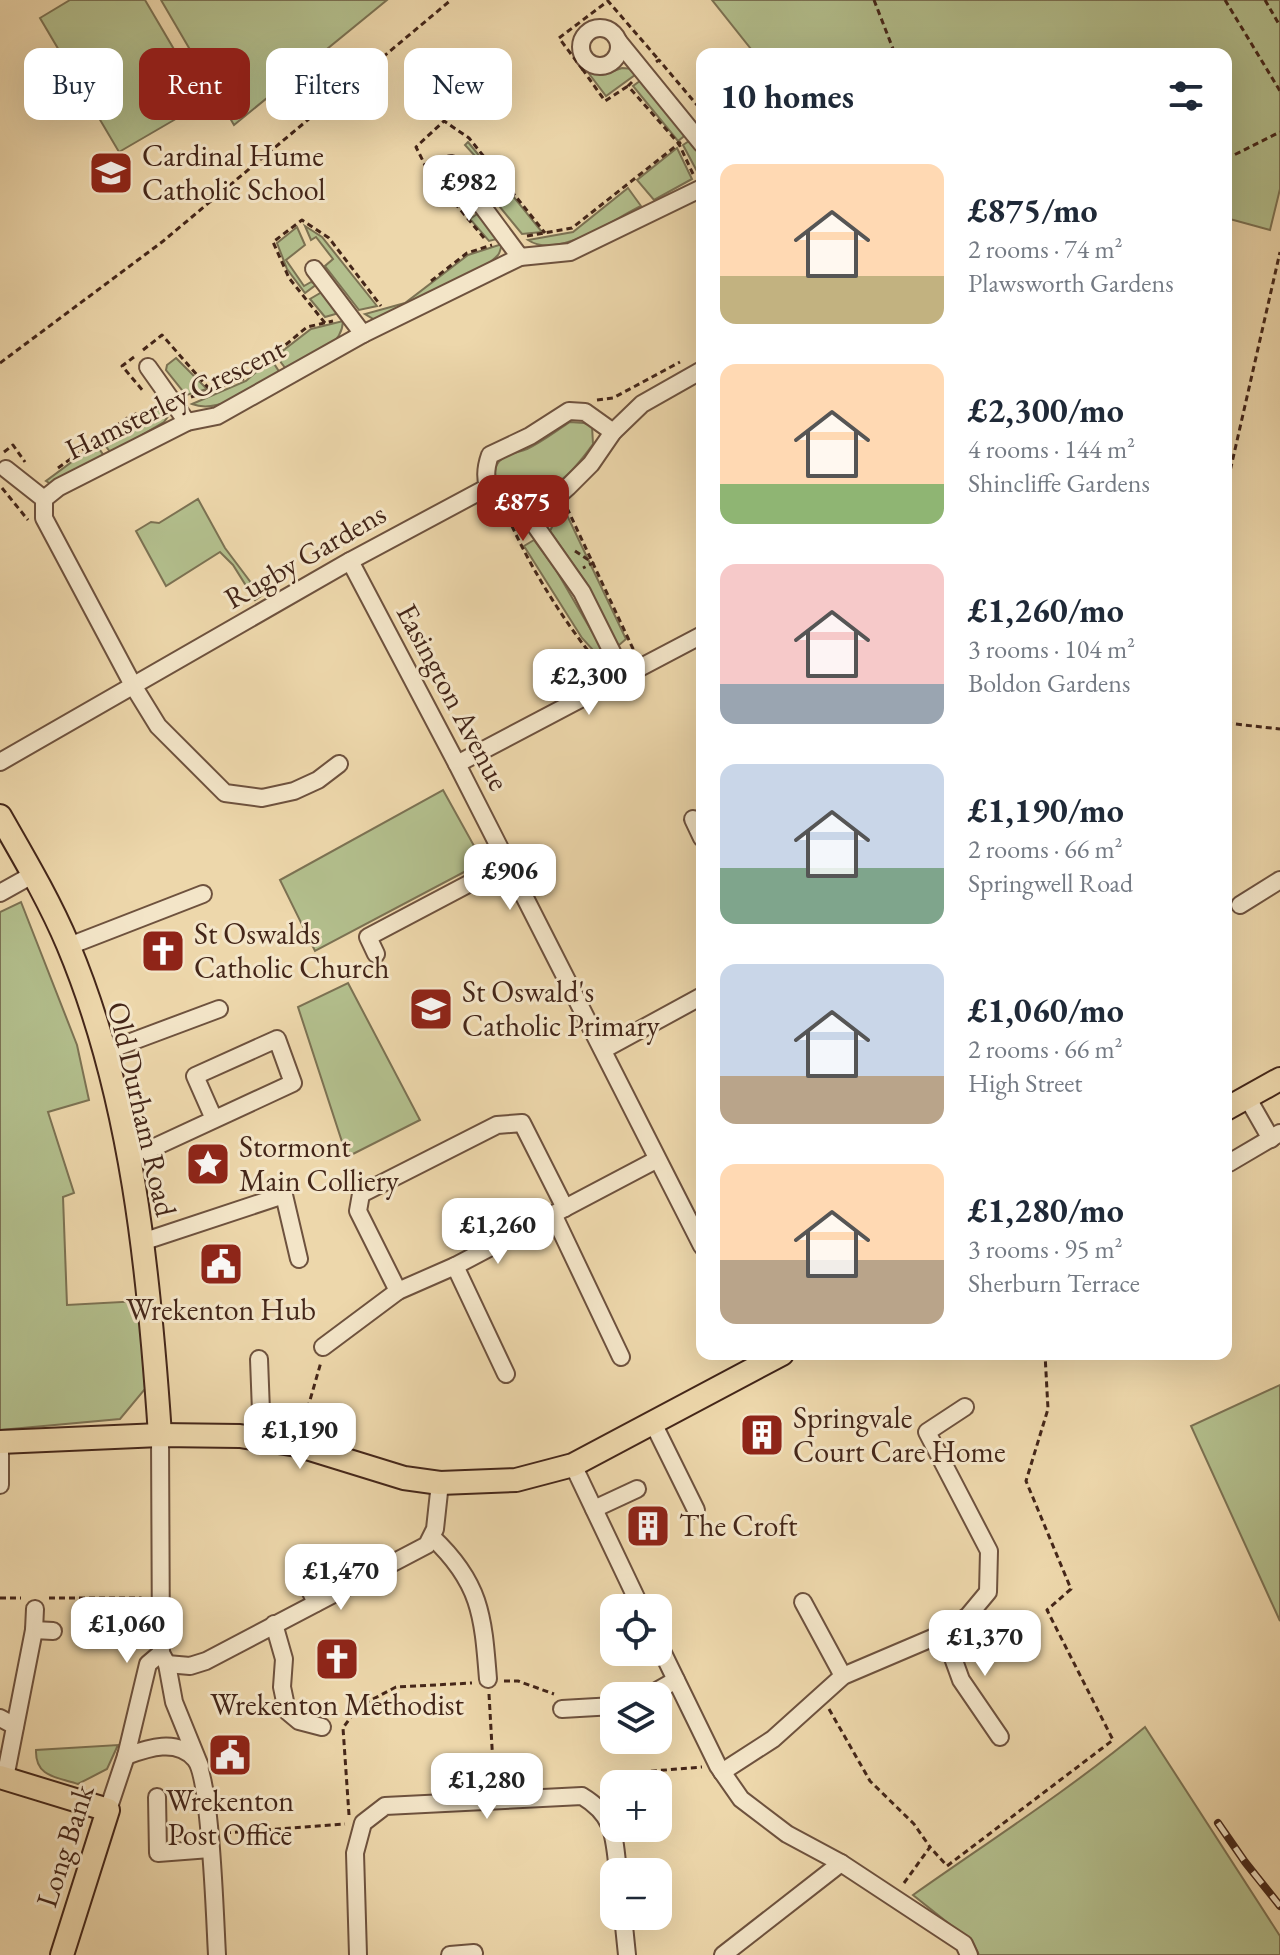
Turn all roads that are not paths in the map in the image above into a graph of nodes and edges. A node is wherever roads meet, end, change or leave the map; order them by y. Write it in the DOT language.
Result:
graph roads {
  1 [pos="619,42"];
  2 [pos="696,136"];
  3 [pos="451,164"];
  4 [pos="696,191"];
  5 [pos="520,257"];
  6 [pos="314,269"];
  7 [pos="363,334"];
  8 [pos="148,367"];
  9 [pos="696,373"];
  10 [pos="187,422"];
  11 [pos="613,432"];
  12 [pos="6,469"];
  13 [pos="488,487"];
  14 [pos="38,494"];
  15 [pos="525,511"];
  16 [pos="350,561"];
  17 [pos="696,638"];
  18 [pos="618,679"];
  19 [pos="134,687"];
  20 [pos="0,762"];
  21 [pos="339,764"];
  22 [pos="457,764"];
  23 [pos="0,816"];
  24 [pos="693,819"];
  25 [pos="696,825"];
  26 [pos="508,863"];
  27 [pos="34,874"];
  28 [pos="1280,880"];
  29 [pos="0,893"];
  30 [pos="203,894"];
  31 [pos="1240,905"];
  32 [pos="69,946"];
  33 [pos="376,954"];
  34 [pos="696,999"];
  35 [pos="219,1009"];
  36 [pos="603,1050"];
  37 [pos="104,1052"];
  38 [pos="1280,1079"];
  39 [pos="1247,1097"];
  40 [pos="1232,1106"];
  41 [pos="214,1119"];
  42 [pos="1276,1136"];
  43 [pos="129,1159"];
  44 [pos="656,1160"];
  45 [pos="1232,1161"];
  46 [pos="559,1211"];
  47 [pos="696,1235"];
  48 [pos="142,1242"];
  49 [pos="299,1259"];
  50 [pos="455,1266"];
  51 [pos="398,1291"];
  52 [pos="323,1347"];
  53 [pos="621,1357"];
  54 [pos="259,1359"];
  55 [pos="764,1360"];
  56 [pos="506,1374"];
  57 [pos="965,1407"];
  58 [pos="653,1423"];
  59 [pos="160,1435"];
  60 [pos="262,1438"];
  61 [pos="0,1442"];
  62 [pos="573,1465"];
  63 [pos="440,1483"];
  64 [pos="0,1485"];
  65 [pos="637,1489"];
  66 [pos="594,1509"];
  67 [pos="696,1510"];
  68 [pos="432,1537"];
  69 [pos="296,1560"];
  70 [pos="634,1594"];
  71 [pos="38,1602"];
  72 [pos="803,1602"];
  73 [pos="316,1603"];
  74 [pos="274,1624"];
  75 [pos="34,1630"];
  76 [pos="53,1631"];
  77 [pos="944,1633"];
  78 [pos="164,1658"];
  79 [pos="669,1666"];
  80 [pos="843,1676"];
  81 [pos="676,1680"];
  82 [pos="488,1681"];
  83 [pos="672,1682"];
  84 [pos="600,1707"];
  85 [pos="562,1709"];
  86 [pos="7,1722"];
  87 [pos="322,1727"];
  88 [pos="1000,1737"];
  89 [pos="126,1756"];
  90 [pos="200,1766"];
  91 [pos="720,1769"];
  92 [pos="2,1777"];
  93 [pos="157,1797"];
  94 [pos="108,1810"];
  95 [pos="210,1842"];
  96 [pos="616,1858"];
  97 [pos="841,1863"];
  98 [pos="624,1930"];
  99 [pos="474,1953"];
  100 [pos="62,1955"];
  101 [pos="217,1955"];
  102 [pos="358,1955"];
  103 [pos="450,1955"];
  104 [pos="627,1955"];
  105 [pos="723,1955"];
  106 [pos="969,1955"];
  1 -- 1 [label="street"];
  1 -- 2 [label="street"];
  3 -- 5 [label="street"];
  4 -- 5 [label="street"];
  5 -- 7 [label="street, Hamsterley Crescent"];
  6 -- 7 [label="street"];
  7 -- 10 [label="street, Hamsterley Crescent"];
  8 -- 10 [label="street"];
  9 -- 11 [label="street"];
  10 -- 14 [label="street, Hamsterley Crescent"];
  11 -- 13 [label="street"];
  11 -- 15 [label="street"];
  12 -- 14 [label="street"];
  13 -- 15 [label="street"];
  13 -- 16 [label="street, Rugby Gardens"];
  14 -- 19 [label="street, Hamsterley Crescent"];
  15 -- 18 [label="street"];
  16 -- 19 [label="street, Rugby Gardens"];
  16 -- 22 [label="street, Easington Avenue"];
  17 -- 18 [label="street"];
  18 -- 22 [label="street"];
  19 -- 20 [label="street, Rugby Gardens"];
  19 -- 21 [label="street, Hamsterley Crescent"];
  22 -- 26 [label="street, Easington Avenue"];
  23 -- 27 [label="main road, Old Durham Road"];
  24 -- 25 [label="street"];
  26 -- 33 [label="street"];
  26 -- 36 [label="street, Easington Avenue"];
  27 -- 29 [label="street"];
  27 -- 32 [label="main road, Old Durham Road"];
  28 -- 31 [label="street"];
  30 -- 32 [label="street"];
  32 -- 37 [label="main road, Old Durham Road"];
  34 -- 36 [label="street"];
  35 -- 37 [label="street"];
  36 -- 44 [label="street, Easington Avenue"];
  37 -- 43 [label="main road, Old Durham Road"];
  38 -- 39 [label="main road"];
  39 -- 40 [label="main road"];
  39 -- 42 [label="street"];
  41 -- 41 [label="street"];
  41 -- 43 [label="street"];
  42 -- 45 [label="street"];
  43 -- 48 [label="main road, Old Durham Road"];
  44 -- 46 [label="street"];
  44 -- 47 [label="street, Easington Avenue"];
  46 -- 50 [label="street"];
  46 -- 51 [label="street"];
  46 -- 53 [label="street"];
  48 -- 49 [label="street"];
  48 -- 59 [label="main road, Old Durham Road"];
  50 -- 51 [label="street"];
  50 -- 56 [label="street"];
  51 -- 52 [label="street"];
  54 -- 60 [label="street"];
  55 -- 58 [label="main road"];
  57 -- 77 [label="street"];
  58 -- 62 [label="main road"];
  58 -- 67 [label="street"];
  59 -- 60 [label="main road"];
  59 -- 61 [label="main road"];
  59 -- 78 [label="street"];
  60 -- 63 [label="main road"];
  61 -- 64 [label="street"];
  62 -- 63 [label="main road"];
  62 -- 66 [label="street"];
  63 -- 68 [label="street"];
  65 -- 66 [label="street"];
  66 -- 70 [label="street"];
  68 -- 73 [label="street"];
  68 -- 82 [label="street"];
  69 -- 73 [label="street"];
  71 -- 75 [label="street"];
  72 -- 80 [label="street"];
  73 -- 74 [label="street"];
  74 -- 78 [label="street"];
  74 -- 87 [label="street"];
  75 -- 76 [label="street"];
  75 -- 86 [label="street"];
  77 -- 80 [label="street"];
  77 -- 88 [label="street"];
  78 -- 89 [label="street, Long Bank"];
  78 -- 90 [label="street"];
  79 -- 81 [label="street"];
  80 -- 91 [label="street"];
  81 -- 83 [label="street"];
  81 -- 91 [label="street"];
  84 -- 85 [label="street"];
  86 -- 92 [label="street"];
  89 -- 90 [label="street"];
  89 -- 94 [label="street, Long Bank"];
  90 -- 95 [label="street"];
  91 -- 97 [label="street"];
  92 -- 94 [label="main road"];
  93 -- 95 [label="street"];
  94 -- 100 [label="main road, Long Bank"];
  95 -- 101 [label="street"];
  96 -- 102 [label="street"];
  97 -- 105 [label="street"];
  97 -- 106 [label="street"];
  98 -- 104 [label="street"];
  99 -- 103 [label="street"];
}
